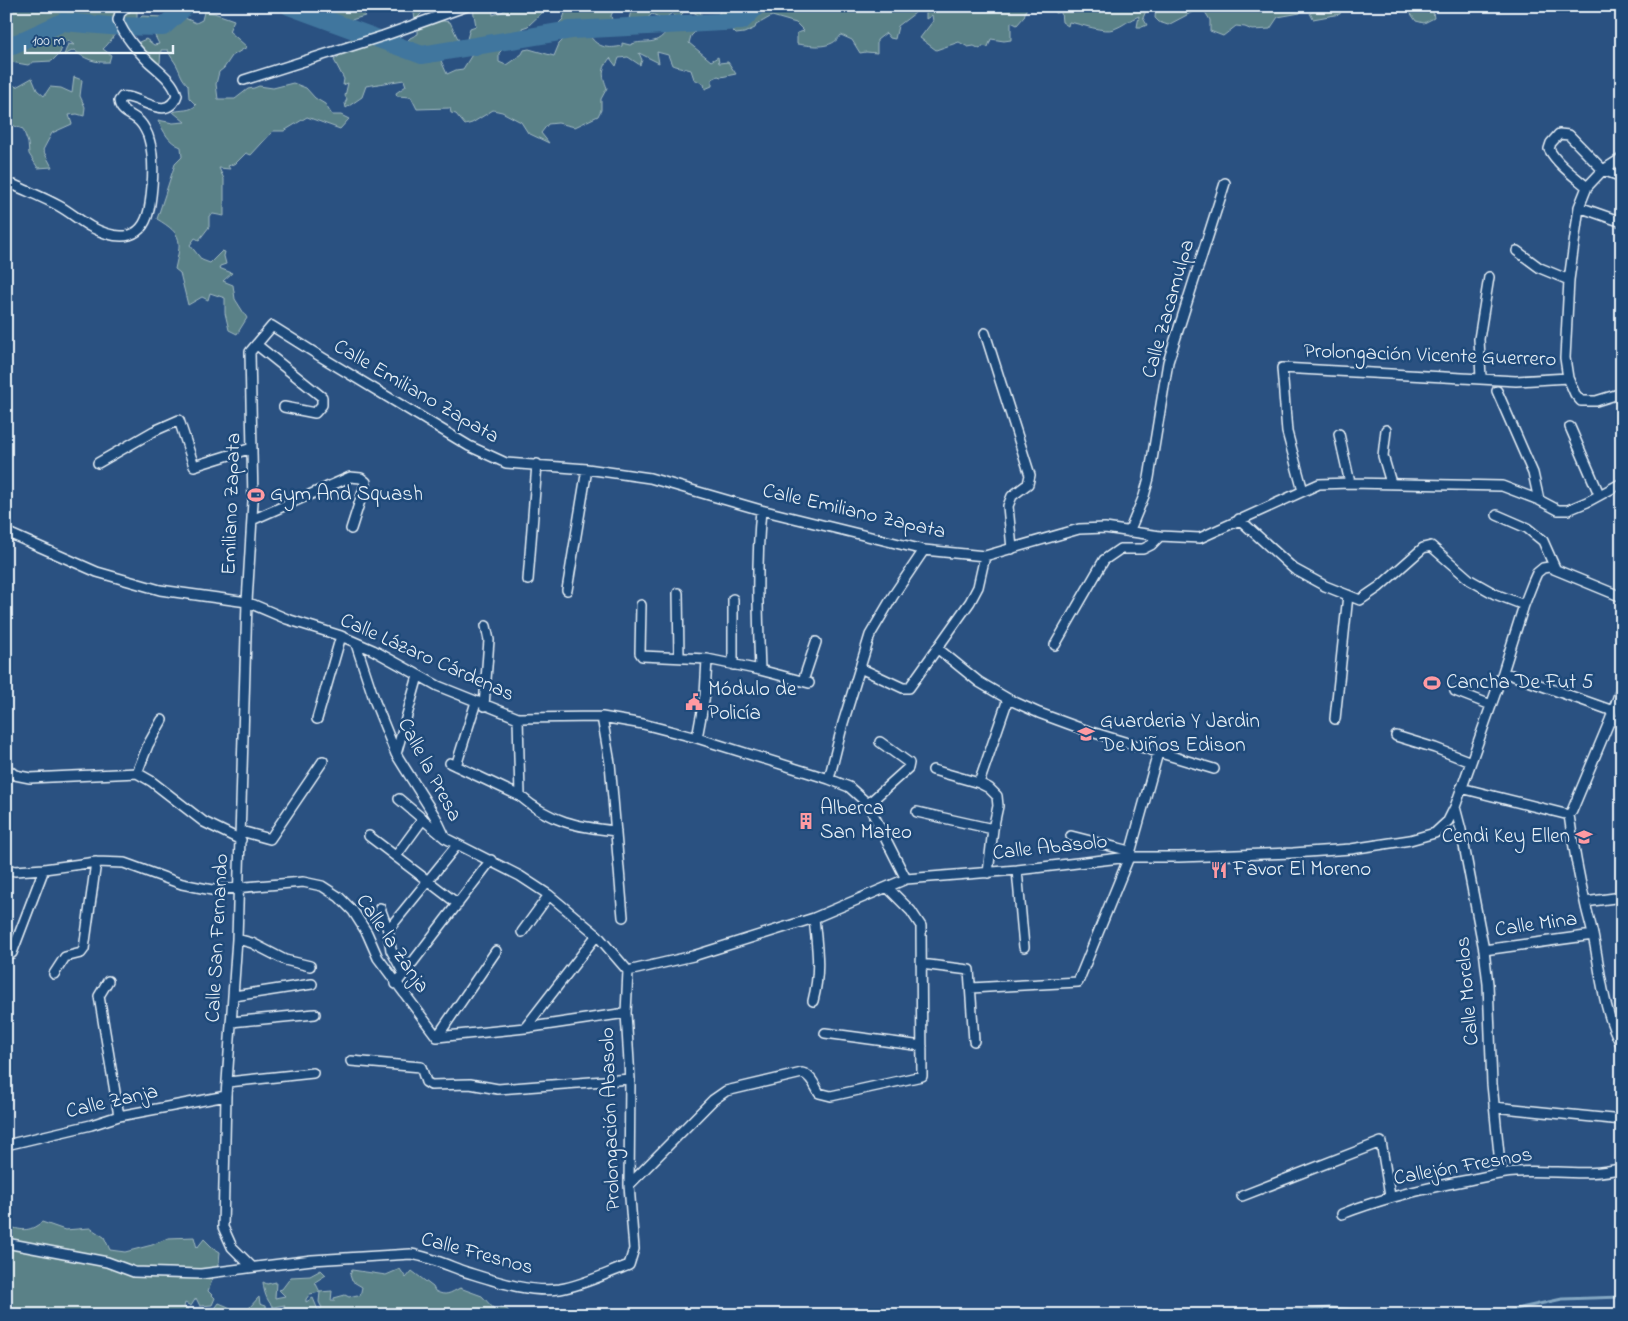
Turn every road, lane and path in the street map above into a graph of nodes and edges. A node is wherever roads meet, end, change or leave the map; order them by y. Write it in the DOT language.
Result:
graph roads {
  1 [pos="128,6"];
  2 [pos="467,6"];
  3 [pos="244,80"];
  4 [pos="1622,158"];
  5 [pos="1603,170"];
  6 [pos="1622,177"];
  7 [pos="1225,183"];
  8 [pos="6,184"];
  9 [pos="1587,187"];
  10 [pos="1579,207"];
  11 [pos="1622,222"];
  12 [pos="1517,251"];
  13 [pos="1488,277"];
  14 [pos="1569,280"];
  15 [pos="272,326"];
  16 [pos="986,333"];
  17 [pos="257,344"];
  18 [pos="1481,378"];
  19 [pos="1568,378"];
  20 [pos="1497,391"];
  21 [pos="1622,394"];
  22 [pos="284,407"];
  23 [pos="1570,426"];
  24 [pos="1386,430"];
  25 [pos="1339,434"];
  26 [pos="252,448"];
  27 [pos="98,463"];
  28 [pos="537,464"];
  29 [pos="587,469"];
  30 [pos="1350,483"];
  31 [pos="1390,483"];
  32 [pos="1622,483"];
  33 [pos="1303,491"];
  34 [pos="1600,494"];
  35 [pos="1539,500"];
  36 [pos="761,510"];
  37 [pos="1496,515"];
  38 [pos="1240,519"];
  39 [pos="252,520"];
  40 [pos="352,529"];
  41 [pos="6,532"];
  42 [pos="1129,532"];
  43 [pos="1160,536"];
  44 [pos="1012,548"];
  45 [pos="924,550"];
  46 [pos="986,556"];
  47 [pos="1552,568"];
  48 [pos="528,580"];
  49 [pos="567,590"];
  50 [pos="678,592"];
  51 [pos="1348,595"];
  52 [pos="1622,597"];
  53 [pos="733,600"];
  54 [pos="247,602"];
  55 [pos="641,605"];
  56 [pos="1524,605"];
  57 [pos="486,626"];
  58 [pos="341,636"];
  59 [pos="816,642"];
  60 [pos="356,644"];
  61 [pos="1054,645"];
  62 [pos="937,648"];
  63 [pos="679,656"];
  64 [pos="707,659"];
  65 [pos="733,665"];
  66 [pos="860,668"];
  67 [pos="760,670"];
  68 [pos="1504,672"];
  69 [pos="418,676"];
  70 [pos="1622,686"];
  71 [pos="1455,691"];
  72 [pos="1008,700"];
  73 [pos="480,704"];
  74 [pos="1492,705"];
  75 [pos="1611,716"];
  76 [pos="602,717"];
  77 [pos="518,718"];
  78 [pos="1335,718"];
  79 [pos="317,719"];
  80 [pos="162,720"];
  81 [pos="1622,721"];
  82 [pos="1396,736"];
  83 [pos="697,738"];
  84 [pos="880,742"];
  85 [pos="1158,753"];
  86 [pos="396,754"];
  87 [pos="323,761"];
  88 [pos="1471,762"];
  89 [pos="6,768"];
  90 [pos="1214,769"];
  91 [pos="933,770"];
  92 [pos="137,773"];
  93 [pos="829,778"];
  94 [pos="979,783"];
  95 [pos="1461,788"];
  96 [pos="520,796"];
  97 [pos="399,799"];
  98 [pos="868,804"];
  99 [pos="1455,807"];
  100 [pos="917,812"];
  101 [pos="1569,815"];
  102 [pos="423,819"];
  103 [pos="993,829"];
  104 [pos="616,831"];
  105 [pos="241,836"];
  106 [pos="369,836"];
  107 [pos="1071,836"];
  108 [pos="445,838"];
  109 [pos="457,845"];
  110 [pos="1129,854"];
  111 [pos="396,856"];
  112 [pos="491,860"];
  113 [pos="96,862"];
  114 [pos="6,869"];
  115 [pos="44,869"];
  116 [pos="1017,870"];
  117 [pos="988,873"];
  118 [pos="906,879"];
  119 [pos="429,881"];
  120 [pos="238,887"];
  121 [pos="887,887"];
  122 [pos="549,894"];
  123 [pos="1622,898"];
  124 [pos="1585,902"];
  125 [pos="458,904"];
  126 [pos="380,908"];
  127 [pos="623,917"];
  128 [pos="814,918"];
  129 [pos="388,930"];
  130 [pos="522,932"];
  131 [pos="597,935"];
  132 [pos="1593,935"];
  133 [pos="237,939"];
  134 [pos="1024,947"];
  135 [pos="1484,950"];
  136 [pos="496,951"];
  137 [pos="12,953"];
  138 [pos="921,964"];
  139 [pos="310,966"];
  140 [pos="628,971"];
  141 [pos="54,974"];
  142 [pos="404,974"];
  143 [pos="108,981"];
  144 [pos="312,984"];
  145 [pos="396,984"];
  146 [pos="971,988"];
  147 [pos="234,996"];
  148 [pos="813,1001"];
  149 [pos="626,1013"];
  150 [pos="316,1014"];
  151 [pos="231,1022"];
  152 [pos="525,1028"];
  153 [pos="825,1033"];
  154 [pos="437,1037"];
  155 [pos="974,1041"];
  156 [pos="922,1046"];
  157 [pos="1622,1046"];
  158 [pos="351,1061"];
  159 [pos="313,1073"];
  160 [pos="630,1079"];
  161 [pos="228,1082"];
  162 [pos="226,1096"];
  163 [pos="1494,1107"];
  164 [pos="119,1116"];
  165 [pos="1622,1120"];
  166 [pos="6,1145"];
  167 [pos="1622,1168"];
  168 [pos="1501,1174"];
  169 [pos="629,1185"];
  170 [pos="1242,1196"];
  171 [pos="1390,1196"];
  172 [pos="1342,1214"];
  173 [pos="6,1243"];
  174 [pos="629,1265"];
  175 [pos="252,1266"];
  1 -- 8 [label="street"];
  2 -- 3 [label="street"];
  4 -- 5 [label="street"];
  5 -- 6 [label="street"];
  5 -- 9 [label="street"];
  5 -- 9 [label="street"];
  7 -- 42 [label="street, Calle Zacamulpa"];
  9 -- 10 [label="street"];
  10 -- 11 [label="street"];
  10 -- 14 [label="street"];
  12 -- 14 [label="street"];
  13 -- 18 [label="street"];
  14 -- 19 [label="street"];
  15 -- 17 [label="street, Emiliano Zapata"];
  15 -- 28 [label="street, Calle Emiliano Zapata"];
  16 -- 44 [label="street"];
  17 -- 22 [label="street"];
  17 -- 26 [label="street, Emiliano Zapata"];
  18 -- 19 [label="street, Prolongación Vicente Guerrero"];
  18 -- 33 [label="street, Prolongación Vicente Guerrero"];
  19 -- 21 [label="street, Prolongación Vicente Guerrero"];
  20 -- 35 [label="street"];
  23 -- 34 [label="street"];
  24 -- 31 [label="street"];
  25 -- 30 [label="street"];
  26 -- 27 [label="street"];
  26 -- 39 [label="street, Emiliano Zapata"];
  28 -- 29 [label="street, Calle Emiliano Zapata"];
  28 -- 48 [label="street"];
  29 -- 36 [label="street, Calle Emiliano Zapata"];
  29 -- 49 [label="street"];
  30 -- 31 [label="street, Calle Emiliano Zapata"];
  30 -- 33 [label="street, Calle Emiliano Zapata"];
  31 -- 35 [label="street, Calle Emiliano Zapata"];
  32 -- 34 [label="street, Calle Emiliano Zapata"];
  33 -- 38 [label="street, Calle Emiliano Zapata"];
  34 -- 35 [label="street, Calle Emiliano Zapata"];
  36 -- 45 [label="street, Calle Emiliano Zapata"];
  36 -- 67 [label="street"];
  37 -- 47 [label="street"];
  38 -- 43 [label="street, Calle Emiliano Zapata"];
  38 -- 51 [label="street"];
  39 -- 40 [label="street"];
  39 -- 54 [label="street, Emiliano Zapata"];
  41 -- 54 [label="street, Calle Lázaro Cárdenas"];
  42 -- 43 [label="street, Calle Emiliano Zapata"];
  42 -- 44 [label="street, Calle Emiliano Zapata"];
  43 -- 61 [label="street"];
  44 -- 46 [label="street, Calle Emiliano Zapata"];
  45 -- 46 [label="street, Calle Emiliano Zapata"];
  45 -- 66 [label="street"];
  46 -- 62 [label="street"];
  47 -- 52 [label="street"];
  47 -- 56 [label="street, Calle Abasolo"];
  50 -- 63 [label="street"];
  51 -- 56 [label="street"];
  51 -- 78 [label="street"];
  53 -- 65 [label="street"];
  54 -- 58 [label="street, Calle Lázaro Cárdenas"];
  54 -- 105 [label="street, Calle San Fernando"];
  55 -- 63 [label="street"];
  56 -- 68 [label="street, Calle Abasolo"];
  57 -- 73 [label="street"];
  58 -- 60 [label="street, Calle Lázaro Cárdenas"];
  58 -- 79 [label="street"];
  59 -- 67 [label="street"];
  60 -- 69 [label="street, Calle Lázaro Cárdenas"];
  60 -- 86 [label="street, Calle la Presa"];
  62 -- 66 [label="street"];
  62 -- 72 [label="street"];
  63 -- 64 [label="street"];
  64 -- 65 [label="street"];
  64 -- 83 [label="street"];
  65 -- 67 [label="street"];
  66 -- 93 [label="street"];
  68 -- 74 [label="street, Calle Abasolo"];
  68 -- 75 [label="street"];
  69 -- 73 [label="street, Calle Lázaro Cárdenas"];
  69 -- 86 [label="street"];
  70 -- 75 [label="street"];
  71 -- 74 [label="street"];
  72 -- 85 [label="street"];
  72 -- 94 [label="street"];
  73 -- 77 [label="street, Calle Lázaro Cárdenas"];
  73 -- 96 [label="street"];
  74 -- 88 [label="street, Calle Abasolo"];
  75 -- 81 [label="street"];
  75 -- 101 [label="street"];
  76 -- 77 [label="street, Calle Lázaro Cárdenas"];
  76 -- 83 [label="street, Calle Lázaro Cárdenas"];
  76 -- 104 [label="street"];
  77 -- 96 [label="street"];
  80 -- 92 [label="street"];
  82 -- 88 [label="street"];
  83 -- 93 [label="street, Calle Lázaro Cárdenas"];
  84 -- 98 [label="street"];
  85 -- 90 [label="street"];
  85 -- 110 [label="street"];
  86 -- 108 [label="street, Calle la Presa"];
  87 -- 105 [label="street"];
  88 -- 95 [label="street, Calle Abasolo"];
  89 -- 92 [label="street"];
  91 -- 94 [label="street"];
  92 -- 105 [label="street"];
  93 -- 98 [label="street, Calle Lázaro Cárdenas"];
  94 -- 103 [label="street"];
  95 -- 99 [label="street, Calle Abasolo"];
  95 -- 101 [label="street"];
  96 -- 104 [label="street"];
  97 -- 102 [label="street"];
  98 -- 118 [label="street, Calle Lázaro Cárdenas"];
  99 -- 110 [label="street, Calle Abasolo"];
  99 -- 135 [label="street, Calle Morelos"];
  100 -- 103 [label="street"];
  101 -- 124 [label="street"];
  102 -- 108 [label="street"];
  102 -- 111 [label="street"];
  103 -- 117 [label="street"];
  104 -- 127 [label="street"];
  105 -- 120 [label="street, Calle San Fernando"];
  106 -- 111 [label="street"];
  107 -- 110 [label="street"];
  108 -- 109 [label="street, Calle la Presa"];
  109 -- 112 [label="street, Calle la Presa"];
  109 -- 119 [label="street"];
  110 -- 116 [label="street, Calle Abasolo"];
  110 -- 146 [label="street"];
  111 -- 119 [label="street"];
  112 -- 122 [label="street, Calle la Presa"];
  112 -- 125 [label="street"];
  113 -- 115 [label="street, Calle la Zanja"];
  113 -- 120 [label="street, Calle la Zanja"];
  113 -- 141 [label="street"];
  114 -- 115 [label="street, Calle la Zanja"];
  115 -- 137 [label="street"];
  116 -- 117 [label="street, Calle Abasolo"];
  116 -- 134 [label="street"];
  117 -- 118 [label="street, Calle Abasolo"];
  118 -- 121 [label="street, Calle Abasolo"];
  119 -- 125 [label="street"];
  119 -- 129 [label="street"];
  120 -- 133 [label="street, Calle San Fernando"];
  120 -- 145 [label="street, Calle la Zanja"];
  121 -- 128 [label="street, Calle Abasolo"];
  121 -- 138 [label="street"];
  122 -- 130 [label="street"];
  122 -- 131 [label="street, Calle la Presa"];
  123 -- 124 [label="street, Calle Mina"];
  124 -- 132 [label="street"];
  125 -- 142 [label="street"];
  126 -- 129 [label="street"];
  128 -- 140 [label="street, Calle Abasolo"];
  128 -- 148 [label="street"];
  129 -- 142 [label="street"];
  131 -- 140 [label="street, Calle la Presa"];
  131 -- 152 [label="street"];
  132 -- 135 [label="street, Calle Mina"];
  132 -- 157 [label="street"];
  133 -- 139 [label="street"];
  133 -- 147 [label="street, Calle San Fernando"];
  135 -- 163 [label="street, Calle Morelos"];
  136 -- 154 [label="street"];
  138 -- 146 [label="street"];
  138 -- 156 [label="street"];
  140 -- 149 [label="street, Prolongación Abasolo"];
  142 -- 145 [label="street"];
  143 -- 164 [label="street"];
  144 -- 147 [label="street"];
  145 -- 154 [label="street, Calle la Zanja"];
  146 -- 155 [label="street"];
  147 -- 151 [label="street, Calle San Fernando"];
  149 -- 152 [label="street"];
  149 -- 160 [label="street, Prolongación Abasolo"];
  150 -- 151 [label="street"];
  151 -- 161 [label="street, Calle San Fernando"];
  152 -- 154 [label="street"];
  153 -- 156 [label="street"];
  156 -- 169 [label="street"];
  158 -- 160 [label="street"];
  159 -- 161 [label="street"];
  160 -- 169 [label="street, Prolongación Abasolo"];
  161 -- 162 [label="street, Calle San Fernando"];
  162 -- 164 [label="street, Calle Zanja"];
  162 -- 175 [label="street, Calle San Fernando"];
  163 -- 165 [label="street"];
  163 -- 168 [label="street, Calle Morelos"];
  164 -- 166 [label="street, Calle Zanja"];
  167 -- 168 [label="street, Callejón Fresnos"];
  168 -- 171 [label="street, Callejón Fresnos"];
  169 -- 174 [label="street, Prolongación Abasolo"];
  170 -- 171 [label="street"];
  171 -- 172 [label="street, Callejón Fresnos"];
  173 -- 175 [label="street"];
  174 -- 175 [label="street, Calle Fresnos"];
}
